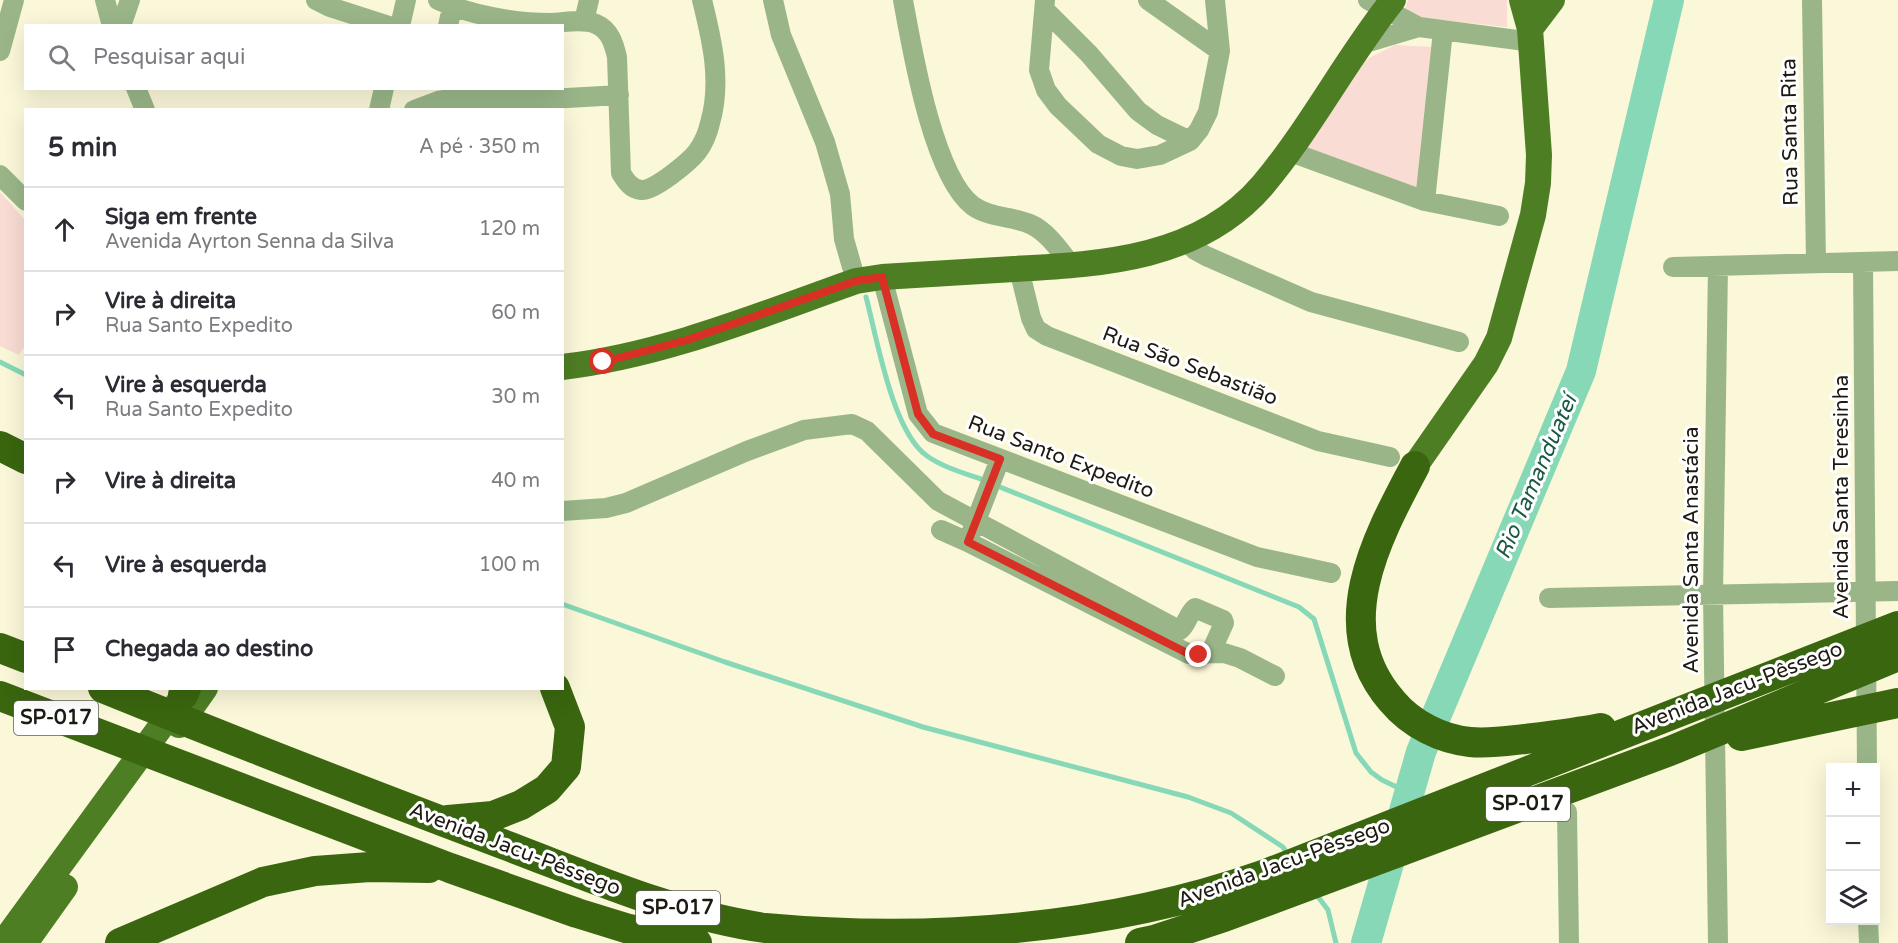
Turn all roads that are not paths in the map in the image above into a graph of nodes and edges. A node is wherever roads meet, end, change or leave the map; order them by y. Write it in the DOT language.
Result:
graph roads {
  1 [pos="14,0"];
  2 [pos="105,0"];
  3 [pos="130,0"];
  4 [pos="316,0"];
  5 [pos="406,0"];
  6 [pos="589,0"];
  7 [pos="702,0"];
  8 [pos="773,0"];
  9 [pos="903,0"];
  10 [pos="1148,0"];
  11 [pos="1215,0"];
  12 [pos="1522,0"];
  13 [pos="1552,0"];
  14 [pos="1812,0"];
  15 [pos="1382,4"];
  16 [pos="1045,5"];
  17 [pos="446,11"];
  18 [pos="584,21"];
  19 [pos="111,24"];
  20 [pos="122,24"];
  21 [pos="383,24"];
  22 [pos="400,24"];
  23 [pos="1419,27"];
  24 [pos="1443,32"];
  25 [pos="1531,36"];
  26 [pos="1362,44"];
  27 [pos="0,51"];
  28 [pos="1220,51"];
  29 [pos="137,90"];
  30 [pos="384,90"];
  31 [pos="620,95"];
  32 [pos="424,103"];
  33 [pos="550,104"];
  34 [pos="144,108"];
  35 [pos="379,108"];
  36 [pos="1190,141"];
  37 [pos="1288,151"];
  38 [pos="0,175"];
  39 [pos="24,199"];
  40 [pos="1425,201"];
  41 [pos="1499,216"];
  42 [pos="1186,241"];
  43 [pos="1898,261"];
  44 [pos="1863,262"];
  45 [pos="1816,263"];
  46 [pos="1072,266"];
  47 [pos="1718,266"];
  48 [pos="1673,267"];
  49 [pos="1019,269"];
  50 [pos="882,277"];
  51 [pos="856,281"];
  52 [pos="1459,342"];
  53 [pos="564,367"];
  54 [pos="0,446"];
  55 [pos="24,458"];
  56 [pos="1402,461"];
  57 [pos="994,475"];
  58 [pos="564,511"];
  59 [pos="975,521"];
  60 [pos="941,530"];
  61 [pos="968,542"];
  62 [pos="1330,573"];
  63 [pos="1898,591"];
  64 [pos="1865,592"];
  65 [pos="1713,595"];
  66 [pos="1549,598"];
  67 [pos="1898,626"];
  68 [pos="0,648"];
  69 [pos="1211,652"];
  70 [pos="1898,656"];
  71 [pos="24,657"];
  72 [pos="1275,676"];
  73 [pos="108,690"];
  74 [pos="190,690"];
  75 [pos="556,690"];
  76 [pos="0,696"];
  77 [pos="1898,703"];
  78 [pos="1664,716"];
  79 [pos="1670,751"];
  80 [pos="1867,763"];
  81 [pos="1567,812"];
  82 [pos="440,821"];
  83 [pos="450,868"];
  84 [pos="1868,925"];
  85 [pos="1147,942"];
  86 [pos="3,943"];
  87 [pos="25,943"];
  88 [pos="120,943"];
  89 [pos="698,943"];
  90 [pos="1569,943"];
  91 [pos="1718,943"];
  92 [pos="1869,943"];
  1 -- 27 [label="street"];
  2 -- 19 [label="street"];
  3 -- 20 [label="street"];
  4 -- 21 [label="street"];
  5 -- 22 [label="street"];
  6 -- 18 [label="street"];
  7 -- 31 [label="street"];
  8 -- 51 [label="street"];
  9 -- 46 [label="street"];
  10 -- 28 [label="street"];
  11 -- 28 [label="street"];
  12 -- 25 [label="main road"];
  13 -- 25 [label="main road"];
  14 -- 45 [label="street, Rua Santa Rita"];
  15 -- 23 [label="street"];
  15 -- 26 [label="main road"];
  16 -- 36 [label="street"];
  16 -- 36 [label="street"];
  17 -- 18 [label="street"];
  18 -- 31 [label="street"];
  23 -- 24 [label="street"];
  23 -- 26 [label="street"];
  24 -- 25 [label="street"];
  24 -- 40 [label="street"];
  25 -- 56 [label="main road"];
  26 -- 37 [label="main road"];
  28 -- 36 [label="street"];
  29 -- 34 [label="street"];
  30 -- 35 [label="street"];
  31 -- 33 [label="street"];
  32 -- 33 [label="street"];
  37 -- 40 [label="street"];
  37 -- 42 [label="main road"];
  38 -- 39 [label="street"];
  40 -- 41 [label="street"];
  42 -- 46 [label="main road"];
  42 -- 52 [label="street"];
  43 -- 44 [label="street"];
  44 -- 45 [label="street"];
  44 -- 64 [label="street, Avenida Santa Teresinha"];
  45 -- 47 [label="street"];
  46 -- 49 [label="main road"];
  47 -- 48 [label="street"];
  47 -- 65 [label="street, Avenida Santa Anastácia"];
  49 -- 50 [label="main road"];
  49 -- 56 [label="street, Rua São Sebastião"];
  50 -- 51 [label="main road"];
  50 -- 57 [label="street, Rua Santo Expedito"];
  51 -- 53 [label="main road"];
  54 -- 55 [label="highway"];
  56 -- 78 [label="highway"];
  57 -- 59 [label="street"];
  57 -- 62 [label="street, Rua Santo Expedito"];
  58 -- 59 [label="street"];
  59 -- 61 [label="street"];
  59 -- 69 [label="street"];
  60 -- 61 [label="street"];
  61 -- 69 [label="street"];
  63 -- 64 [label="street"];
  64 -- 65 [label="street"];
  64 -- 80 [label="street, Avenida Santa Teresinha"];
  65 -- 66 [label="street"];
  65 -- 91 [label="street, Avenida Santa Anastácia"];
  67 -- 78 [label="highway, Avenida Jacu-Pêssego / SP-017"];
  68 -- 71 [label="highway"];
  69 -- 72 [label="street"];
  70 -- 79 [label="highway, Avenida Jacu-Pêssego / SP-017"];
  73 -- 82 [label="highway, Avenida Jacu-Pêssego / SP-017"];
  74 -- 86 [label="main road"];
  74 -- 87 [label="main road"];
  75 -- 82 [label="highway"];
  76 -- 83 [label="highway, Avenida Jacu-Pêssego / SP-017"];
  77 -- 79 [label="highway"];
  78 -- 82 [label="highway, Avenida Jacu-Pêssego / SP-017"];
  79 -- 85 [label="highway, Avenida Jacu-Pêssego / SP-017"];
  81 -- 90 [label="street"];
  83 -- 88 [label="highway"];
  83 -- 89 [label="highway, Avenida Jacu-Pêssego / SP-017"];
  84 -- 92 [label="street"];
}
